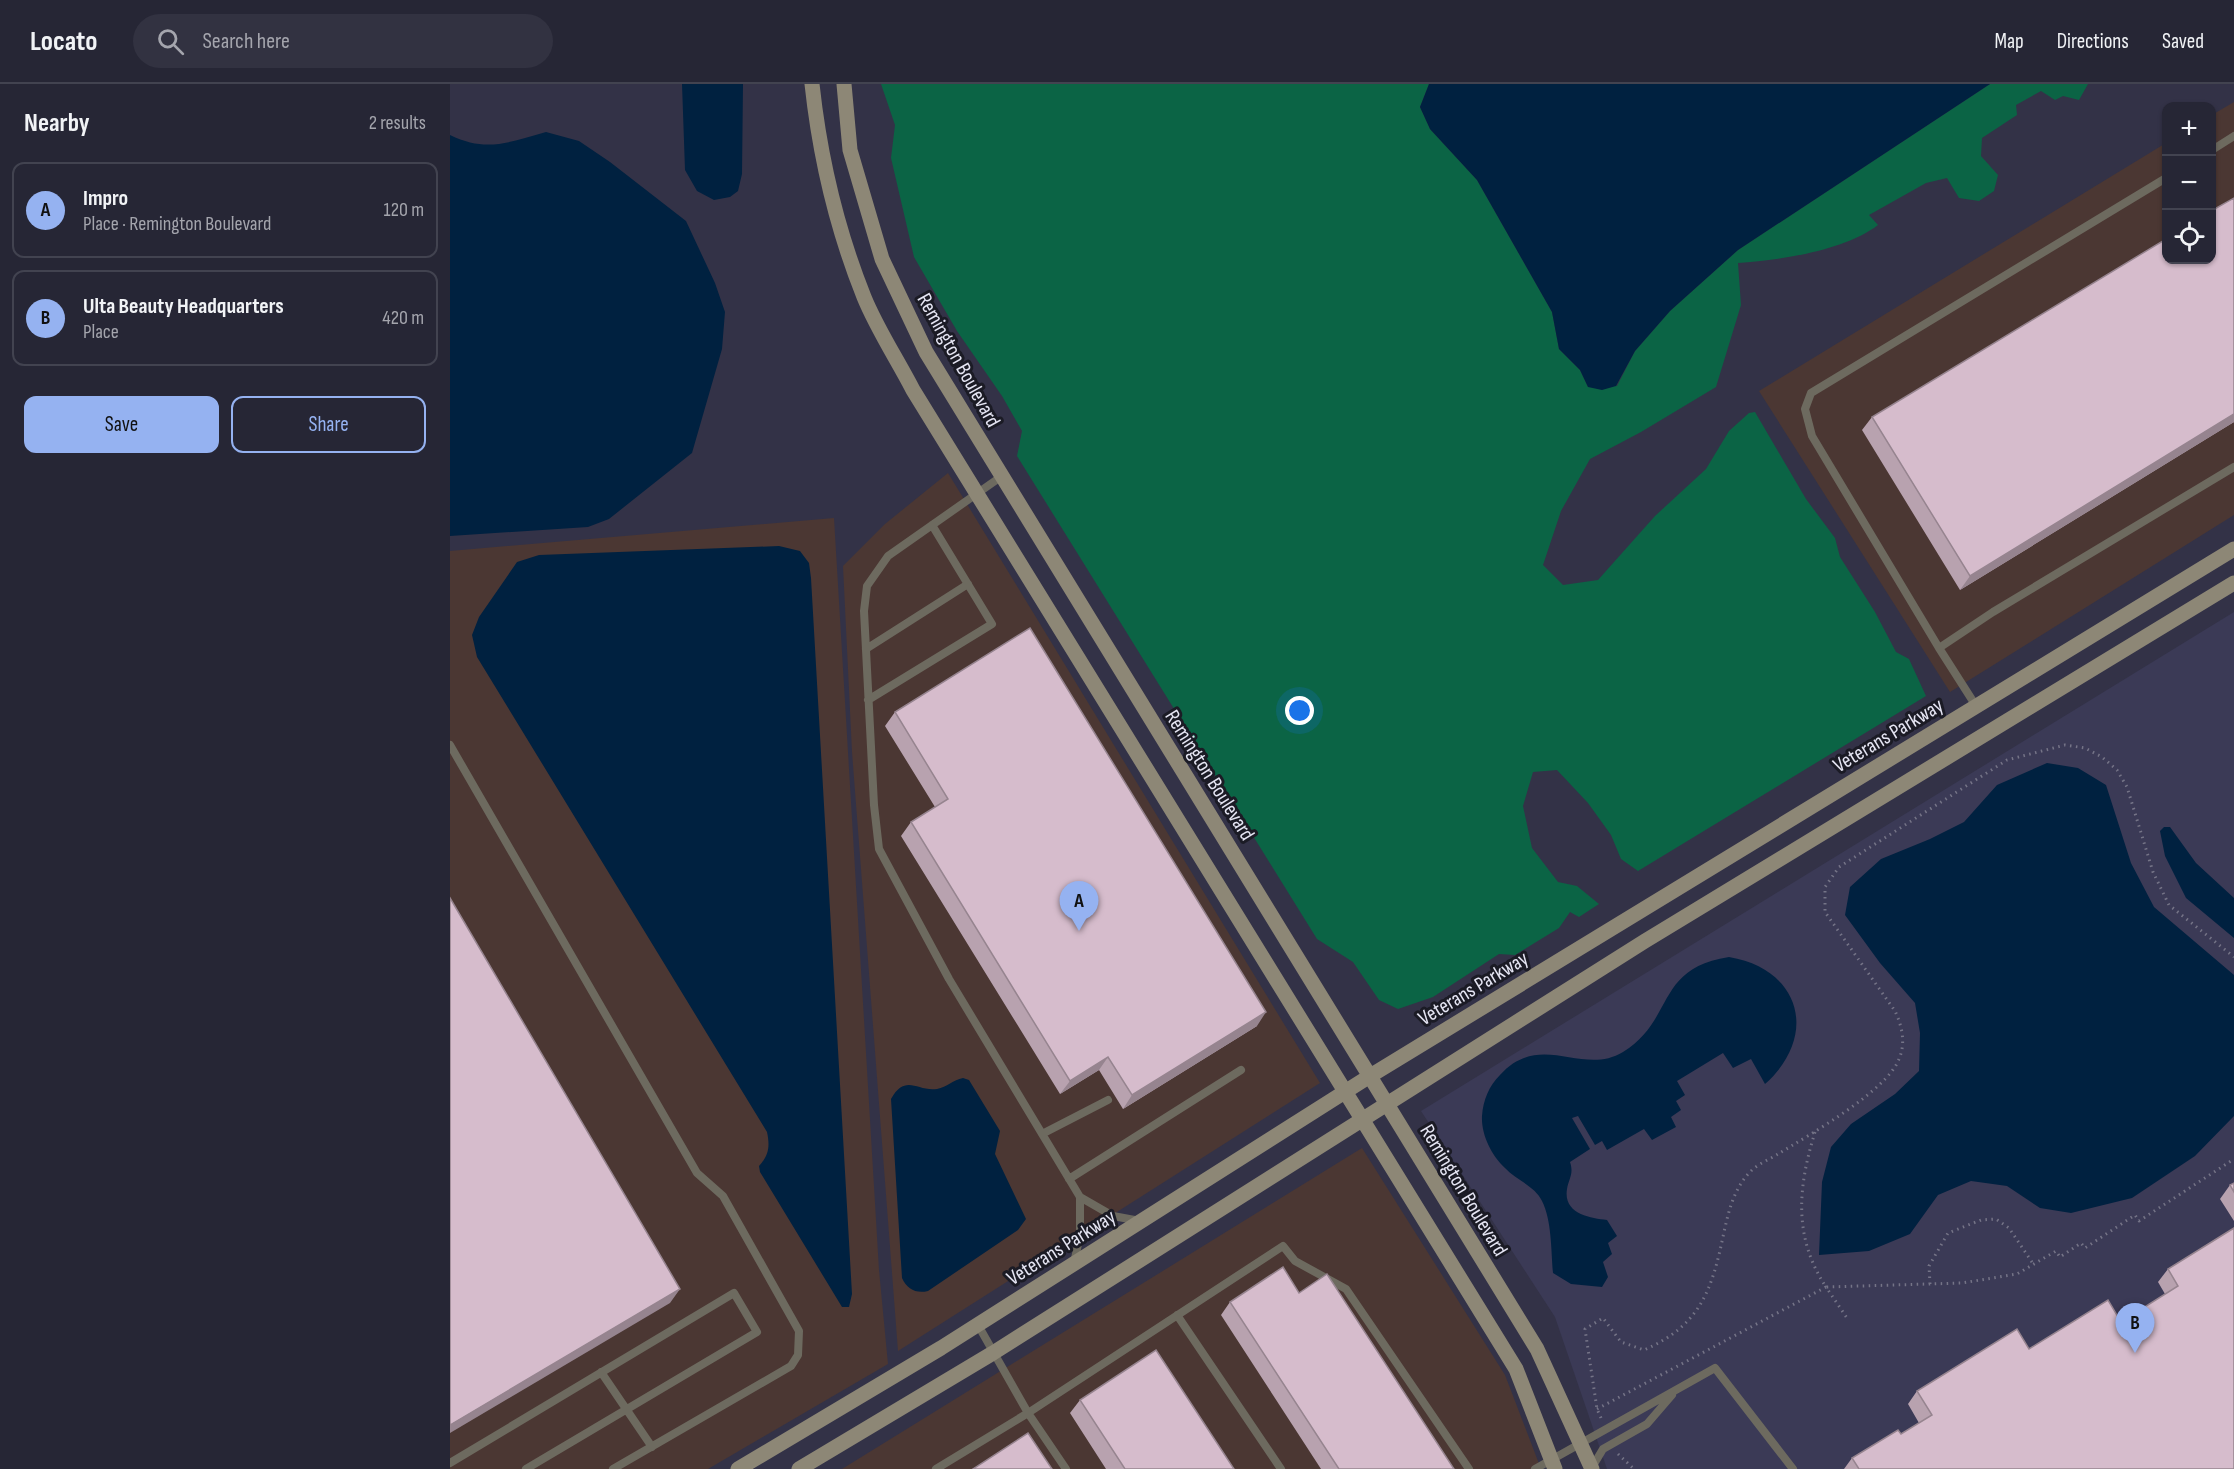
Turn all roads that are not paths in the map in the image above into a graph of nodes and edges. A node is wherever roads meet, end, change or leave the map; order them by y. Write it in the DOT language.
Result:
graph roads {
  1 [pos="812,84"];
  2 [pos="844,84"];
  3 [pos="2234,136"];
  4 [pos="2216,147"];
  5 [pos="2162,180"];
  6 [pos="2234,467"];
  7 [pos="1002,476"];
  8 [pos="977,492"];
  9 [pos="932,525"];
  10 [pos="2234,549"];
  11 [pos="2234,583"];
  12 [pos="968,584"];
  13 [pos="1939,648"];
  14 [pos="866,649"];
  15 [pos="868,700"];
  16 [pos="1976,706"];
  17 [pos="450,745"];
  18 [pos="1241,1070"];
  19 [pos="1370,1076"];
  20 [pos="1346,1091"];
  21 [pos="1108,1100"];
  22 [pos="1386,1103"];
  23 [pos="1363,1118"];
  24 [pos="1042,1134"];
  25 [pos="1069,1179"];
  26 [pos="1080,1197"];
  27 [pos="1140,1222"];
  28 [pos="1074,1264"];
  29 [pos="1177,1315"];
  30 [pos="978,1325"];
  31 [pos="993,1353"];
  32 [pos="601,1372"];
  33 [pos="1677,1390"];
  34 [pos="626,1410"];
  35 [pos="1028,1413"];
  36 [pos="1580,1444"];
  37 [pos="652,1447"];
  38 [pos="450,1463"];
  39 [pos="1553,1464"];
  40 [pos="526,1469"];
  41 [pos="613,1469"];
  42 [pos="738,1469"];
  43 [pos="799,1469"];
  44 [pos="936,1469"];
  45 [pos="1066,1469"];
  46 [pos="1281,1469"];
  47 [pos="1469,1469"];
  48 [pos="1535,1469"];
  49 [pos="1591,1469"];
  50 [pos="1792,1469"];
  1 -- 8 [label="main road"];
  2 -- 7 [label="main road, Remington Boulevard"];
  3 -- 4 [label="lane"];
  5 -- 13 [label="lane"];
  6 -- 13 [label="lane"];
  7 -- 8 [label="lane"];
  7 -- 19 [label="main road, Remington Boulevard"];
  8 -- 9 [label="lane"];
  8 -- 20 [label="main road"];
  9 -- 12 [label="lane"];
  9 -- 14 [label="lane"];
  10 -- 16 [label="main road, Veterans Parkway"];
  11 -- 22 [label="main road"];
  12 -- 14 [label="lane"];
  12 -- 15 [label="lane"];
  13 -- 16 [label="lane"];
  14 -- 15 [label="lane"];
  15 -- 24 [label="lane"];
  16 -- 19 [label="main road, Veterans Parkway"];
  17 -- 37 [label="lane"];
  18 -- 25 [label="lane"];
  19 -- 20 [label="main road, Veterans Parkway"];
  19 -- 22 [label="main road, Remington Boulevard"];
  20 -- 23 [label="main road"];
  20 -- 27 [label="main road, Veterans Parkway"];
  21 -- 24 [label="lane"];
  22 -- 23 [label="main road"];
  22 -- 36 [label="main road, Remington Boulevard"];
  23 -- 31 [label="main road"];
  23 -- 39 [label="main road"];
  24 -- 25 [label="lane"];
  25 -- 26 [label="lane"];
  26 -- 27 [label="lane"];
  26 -- 28 [label="lane"];
  27 -- 28 [label="main road, Veterans Parkway"];
  28 -- 30 [label="main road, Veterans Parkway"];
  29 -- 35 [label="lane"];
  29 -- 46 [label="lane"];
  29 -- 47 [label="lane"];
  30 -- 31 [label="lane"];
  30 -- 42 [label="main road, Veterans Parkway"];
  31 -- 35 [label="lane"];
  31 -- 43 [label="main road"];
  32 -- 34 [label="lane"];
  32 -- 34 [label="lane"];
  32 -- 38 [label="lane"];
  33 -- 36 [label="lane"];
  33 -- 49 [label="lane"];
  33 -- 50 [label="lane"];
  34 -- 37 [label="lane"];
  34 -- 40 [label="lane"];
  35 -- 44 [label="lane"];
  35 -- 45 [label="lane"];
  36 -- 39 [label="lane"];
  36 -- 49 [label="main road, Remington Boulevard"];
  37 -- 41 [label="lane"];
  39 -- 48 [label="lane"];
}
